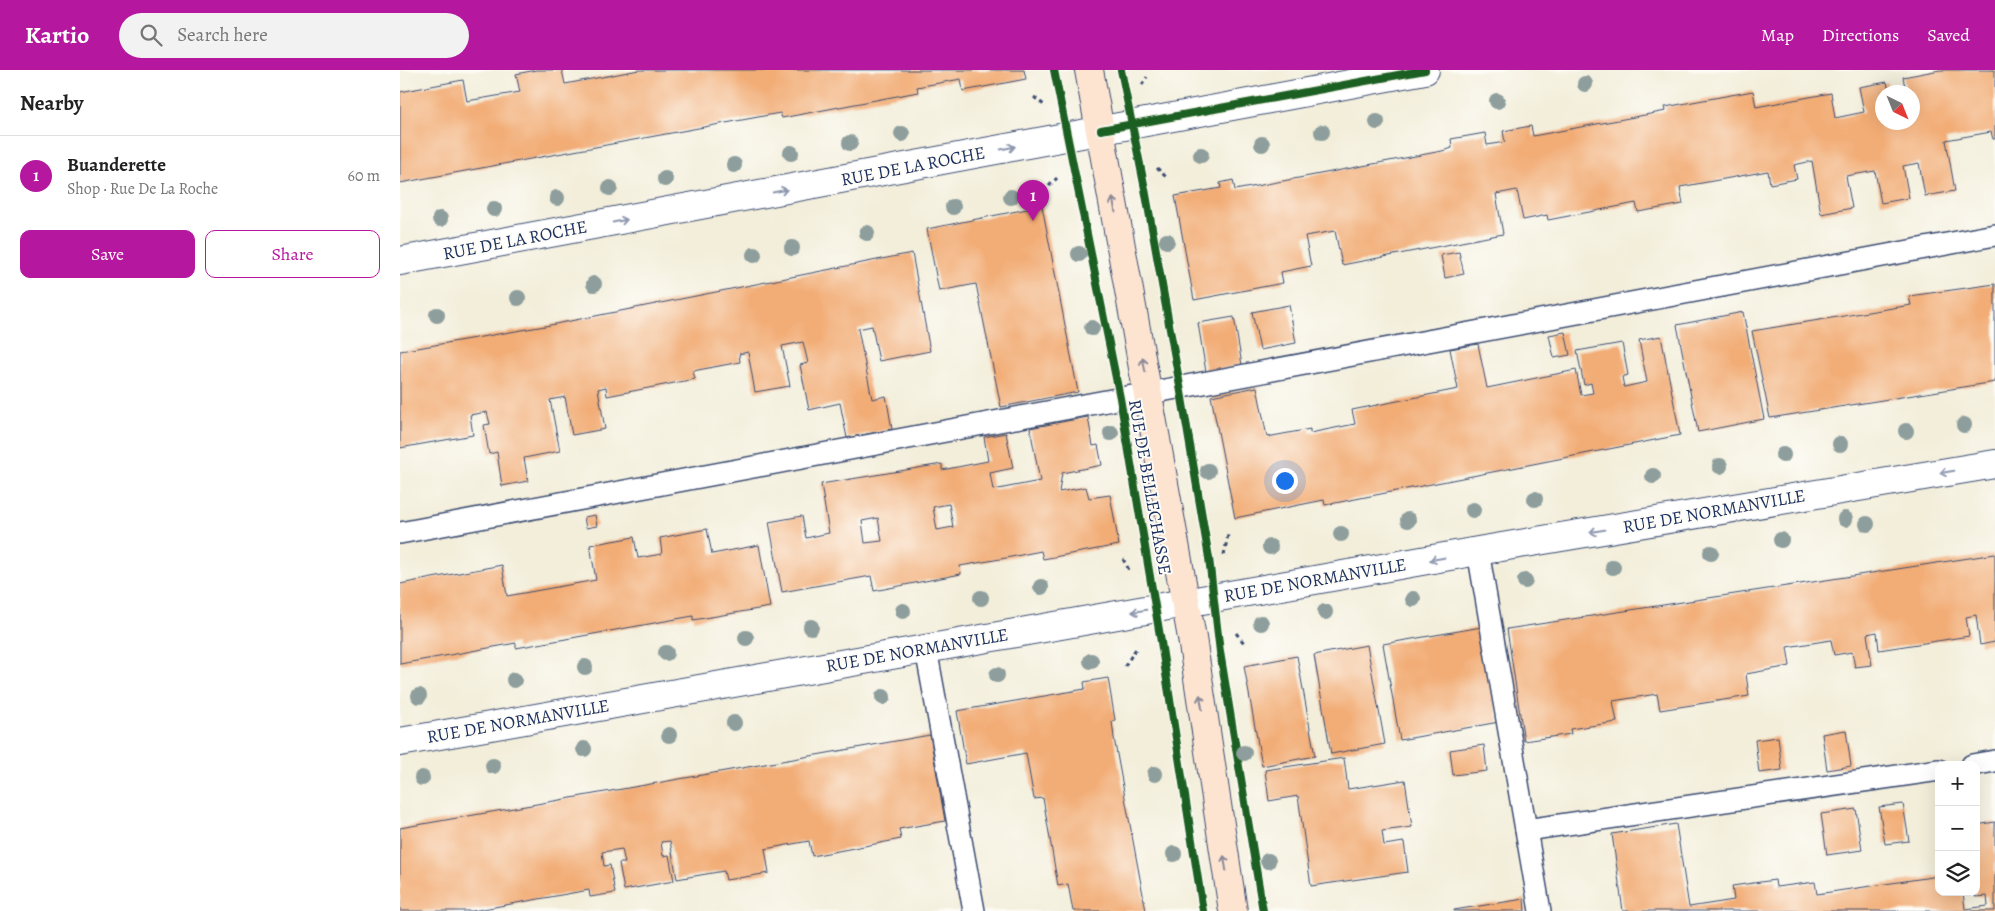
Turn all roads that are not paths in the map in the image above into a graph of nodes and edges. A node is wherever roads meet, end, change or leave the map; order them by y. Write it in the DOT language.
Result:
graph roads {
  1 [pos="1089,70"];
  2 [pos="1425,70"];
  3 [pos="1100,130"];
  4 [pos="1995,235"];
  5 [pos="400,261"];
  6 [pos="1149,393"];
  7 [pos="1995,464"];
  8 [pos="400,533"];
  9 [pos="1478,551"];
  10 [pos="1186,603"];
  11 [pos="926,649"];
  12 [pos="400,742"];
  13 [pos="1995,761"];
  14 [pos="1980,764"];
  15 [pos="1935,771"];
  16 [pos="1526,830"];
  17 [pos="974,911"];
  18 [pos="1233,911"];
  19 [pos="1540,911"];
  1 -- 3 [label="street, RUE DE BELLECHASSE"];
  2 -- 3 [label="street, RUE DE LA ROCHE"];
  5 -- 3 [label="street, RUE DE LA ROCHE, one-way"];
  6 -- 3 [label="street, RUE DE BELLECHASSE, one-way"];
  4 -- 6 [label="lane"];
  6 -- 8 [label="lane"];
  6 -- 10 [label="street, RUE DE BELLECHASSE"];
  7 -- 9 [label="street, RUE DE NORMANVILLE, one-way"];
  9 -- 10 [label="street, RUE DE NORMANVILLE, one-way"];
  9 -- 16 [label="lane"];
  10 -- 11 [label="street, RUE DE NORMANVILLE, one-way"];
  18 -- 10 [label="street, RUE DE BELLECHASSE, one-way"];
  11 -- 12 [label="street, RUE DE NORMANVILLE"];
  11 -- 17 [label="lane"];
  13 -- 14 [label="lane"];
  15 -- 16 [label="lane"];
  16 -- 19 [label="lane"];
}
